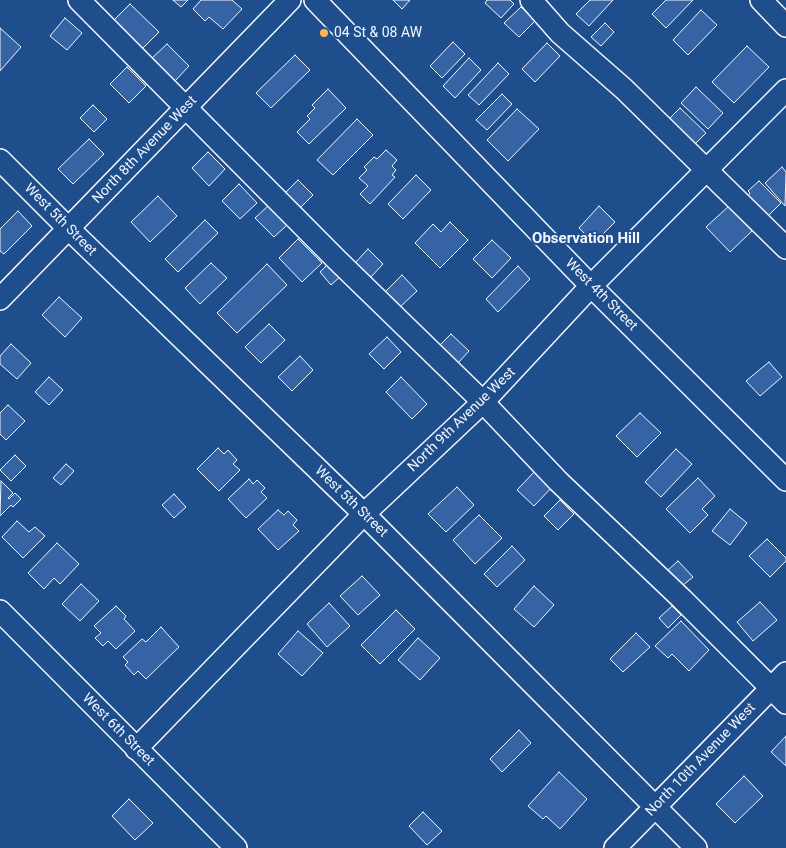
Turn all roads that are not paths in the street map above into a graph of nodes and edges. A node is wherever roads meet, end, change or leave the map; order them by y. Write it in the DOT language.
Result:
graph roads {
  1 [pos="79,0"];
  2 [pos="290,0"];
  3 [pos="315,0"];
  4 [pos="531,0"];
  5 [pos="761,0"];
  6 [pos="786,26"];
  7 [pos="786,90"];
  8 [pos="186,108"];
  9 [pos="0,160"];
  10 [pos="707,170"];
  11 [pos="69,229"];
  12 [pos="786,248"];
  13 [pos="591,286"];
  14 [pos="0,299"];
  15 [pos="483,402"];
  16 [pos="786,480"];
  17 [pos="364,514"];
  18 [pos="0,611"];
  19 [pos="786,673"];
  20 [pos="771,688"];
  21 [pos="786,704"];
  22 [pos="136,749"];
  23 [pos="656,807"];
  24 [pos="236,848"];
  25 [pos="615,848"];
  26 [pos="696,848"];
  1 -- 8 [label="street"];
  2 -- 8 [label="street, North 8th Avenue West"];
  3 -- 13 [label="street, West 4th Street"];
  4 -- 10 [label="street"];
  5 -- 6 [label="street"];
  7 -- 10 [label="street, North 9th Avenue West"];
  8 -- 11 [label="street, North 8th Avenue West"];
  8 -- 15 [label="street"];
  9 -- 11 [label="street, West 5th Street"];
  10 -- 12 [label="street"];
  10 -- 13 [label="street, North 9th Avenue West"];
  11 -- 14 [label="street, North 8th Avenue West"];
  11 -- 17 [label="street, West 5th Street"];
  13 -- 15 [label="street, North 9th Avenue West"];
  13 -- 16 [label="street, West 4th Street"];
  15 -- 17 [label="street, North 9th Avenue West"];
  15 -- 20 [label="street"];
  17 -- 22 [label="street, North 9th Avenue West"];
  17 -- 23 [label="street, West 5th Street"];
  18 -- 22 [label="street, West 6th Street"];
  19 -- 20 [label="street, North 10th Avenue West"];
  20 -- 21 [label="street"];
  20 -- 23 [label="street, North 10th Avenue West"];
  22 -- 24 [label="street, West 6th Street"];
  23 -- 25 [label="street, North 10th Avenue West"];
  23 -- 26 [label="street, West 5th Street"];
}
